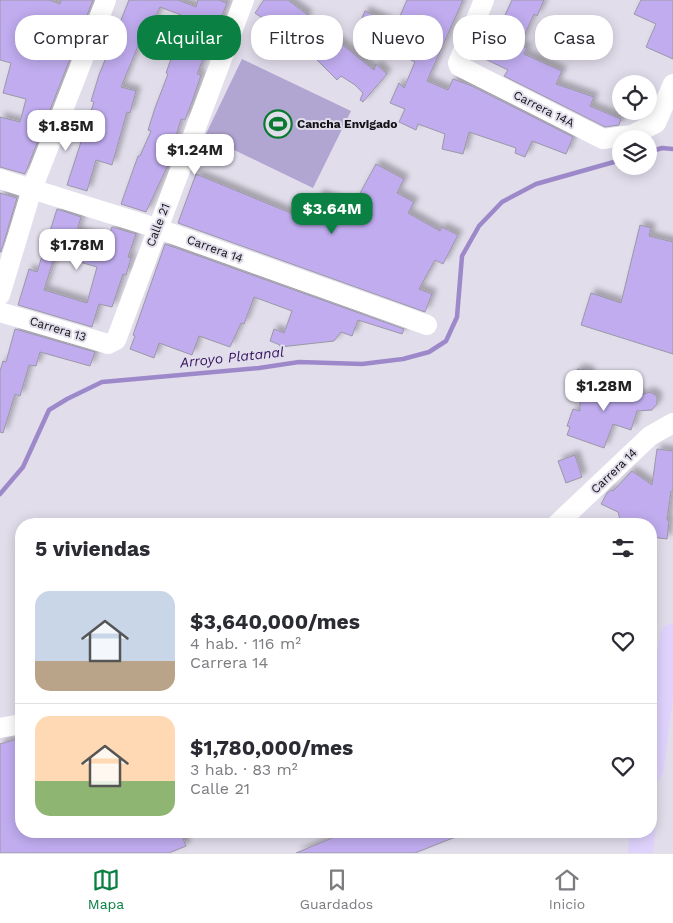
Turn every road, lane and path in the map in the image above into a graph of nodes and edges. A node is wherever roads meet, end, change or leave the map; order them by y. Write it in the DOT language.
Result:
graph roads {
  1 [pos="106,0"];
  2 [pos="244,0"];
  3 [pos="484,0"];
  4 [pos="673,84"];
  5 [pos="0,179"];
  6 [pos="32,189"];
  7 [pos="156,228"];
  8 [pos="0,295"];
  9 [pos="0,312"];
  10 [pos="427,325"];
  11 [pos="116,340"];
  12 [pos="673,423"];
  13 [pos="563,518"];
  14 [pos="673,636"];
  15 [pos="657,724"];
  16 [pos="15,725"];
  17 [pos="0,728"];
  18 [pos="642,838"];
  19 [pos="640,853"];
  1 -- 6 [label="street"];
  2 -- 7 [label="street, Calle 21"];
  3 -- 4 [label="street, Carrera 14A"];
  5 -- 6 [label="street, Carrera 14"];
  6 -- 7 [label="street, Carrera 14"];
  6 -- 8 [label="street"];
  7 -- 10 [label="street, Carrera 14"];
  7 -- 11 [label="street, Calle 21"];
  9 -- 11 [label="street, Carrera 13"];
  12 -- 13 [label="street, Carrera 14"];
  14 -- 15 [label="main road"];
  16 -- 17 [label="street"];
  18 -- 19 [label="main road"];
}
